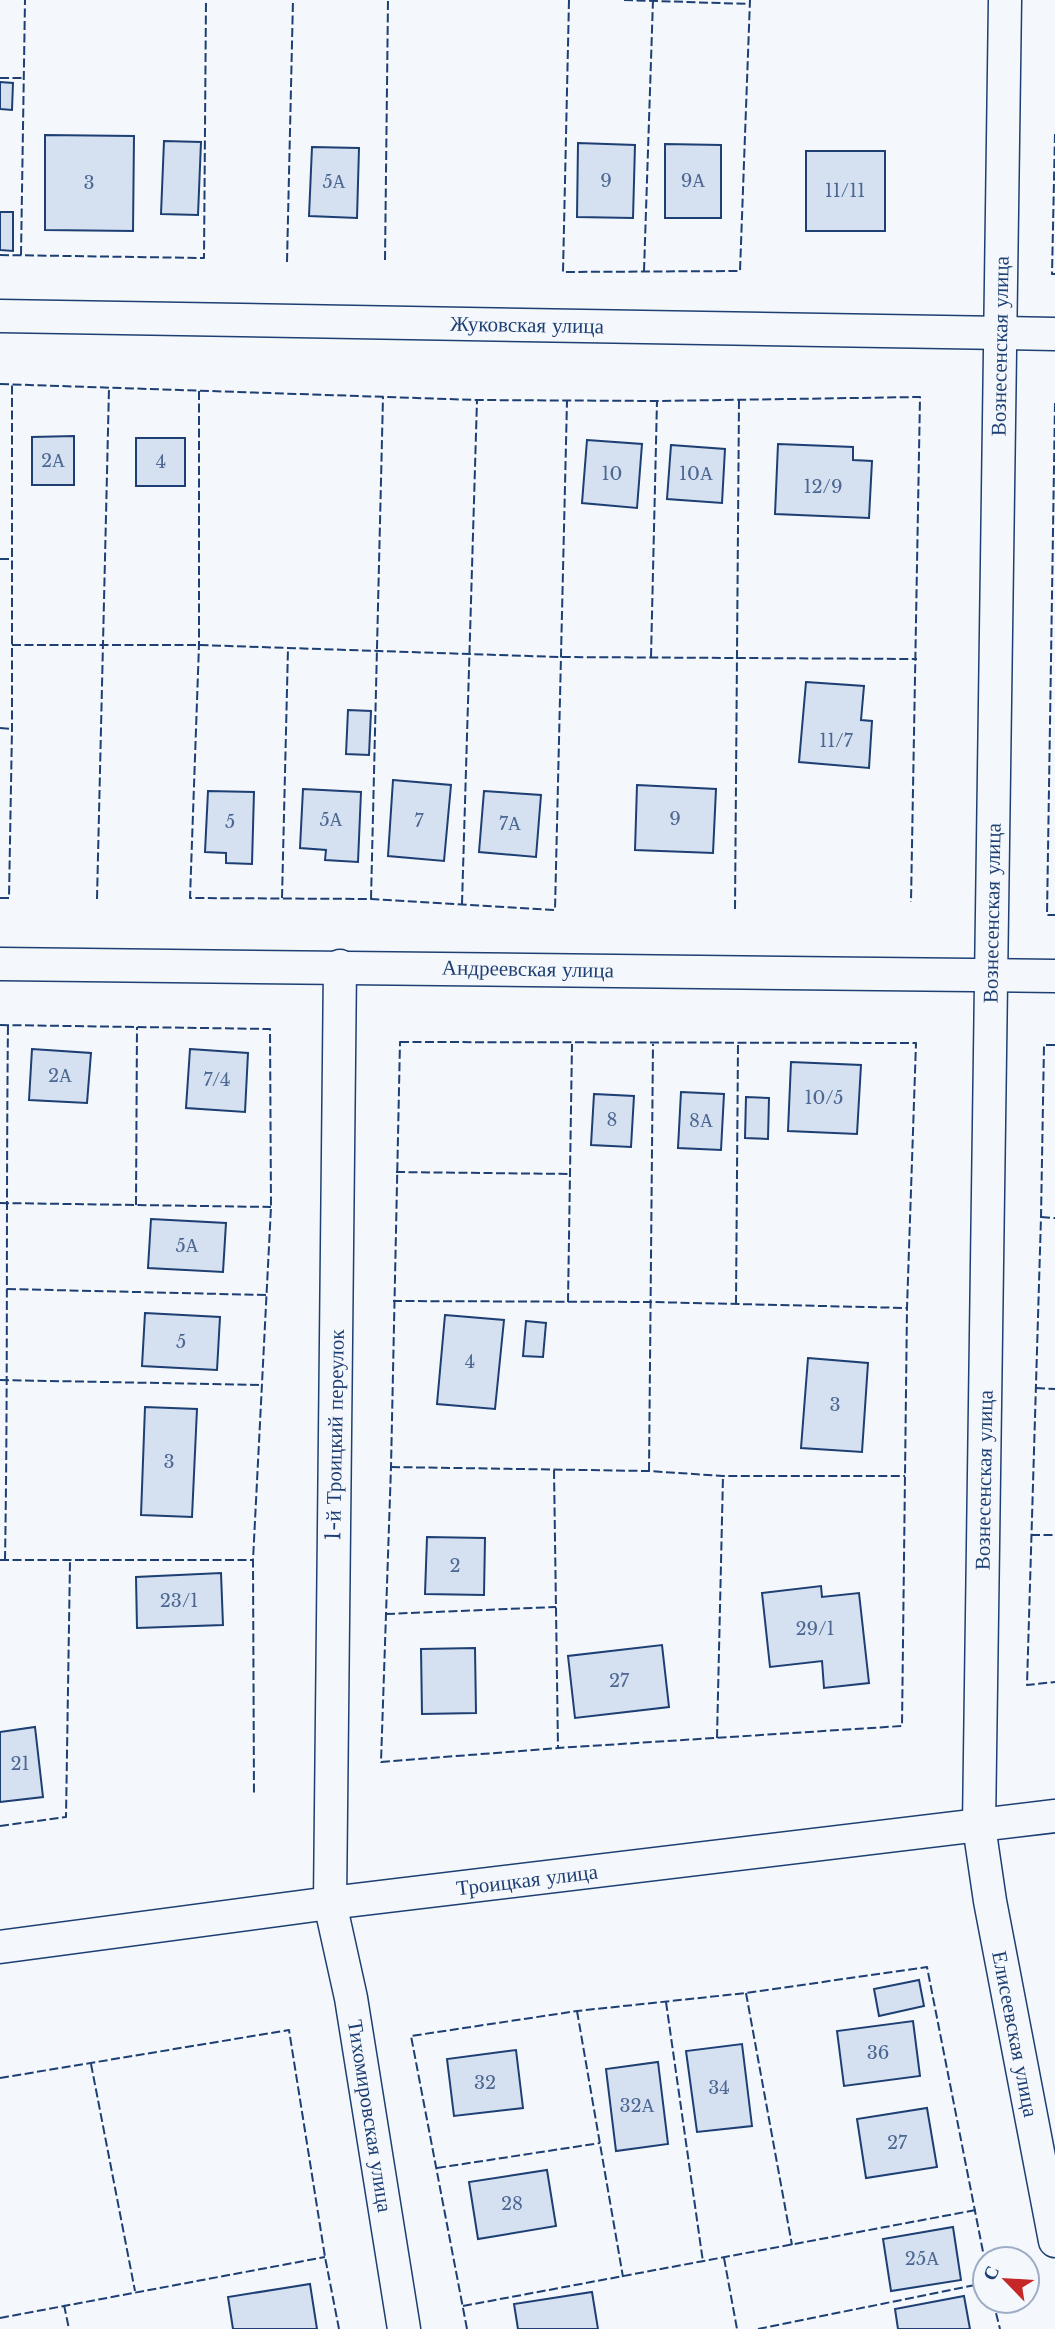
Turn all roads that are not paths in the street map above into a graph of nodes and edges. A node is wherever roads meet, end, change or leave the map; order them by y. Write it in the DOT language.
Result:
graph roads {
  1 [pos="1005,0"];
  2 [pos="0,316"];
  3 [pos="1000,333"];
  4 [pos="1055,334"];
  5 [pos="0,964"];
  6 [pos="340,966"];
  7 [pos="991,975"];
  8 [pos="1055,976"];
  9 [pos="1055,1816"];
  10 [pos="979,1826"];
  11 [pos="330,1903"];
  12 [pos="0,1947"];
  13 [pos="1055,2241"];
  14 [pos="404,2329"];
  1 -- 3 [label="street, Вознесенская улица"];
  2 -- 3 [label="street, Жуковская улица"];
  3 -- 4 [label="street, Жуковская улица"];
  3 -- 7 [label="street, Вознесенская улица"];
  5 -- 6 [label="street, Андреевская улица"];
  6 -- 7 [label="street, Андреевская улица"];
  6 -- 11 [label="street, 1-й Троицкий переулок"];
  7 -- 8 [label="street, Андреевская улица"];
  7 -- 10 [label="street, Вознесенская улица"];
  9 -- 10 [label="street, Троицкая улица"];
  10 -- 11 [label="street, Троицкая улица"];
  10 -- 13 [label="street, Елисеевская улица"];
  11 -- 12 [label="street, Троицкая улица"];
  11 -- 14 [label="street, Тихомировская улица"];
}
